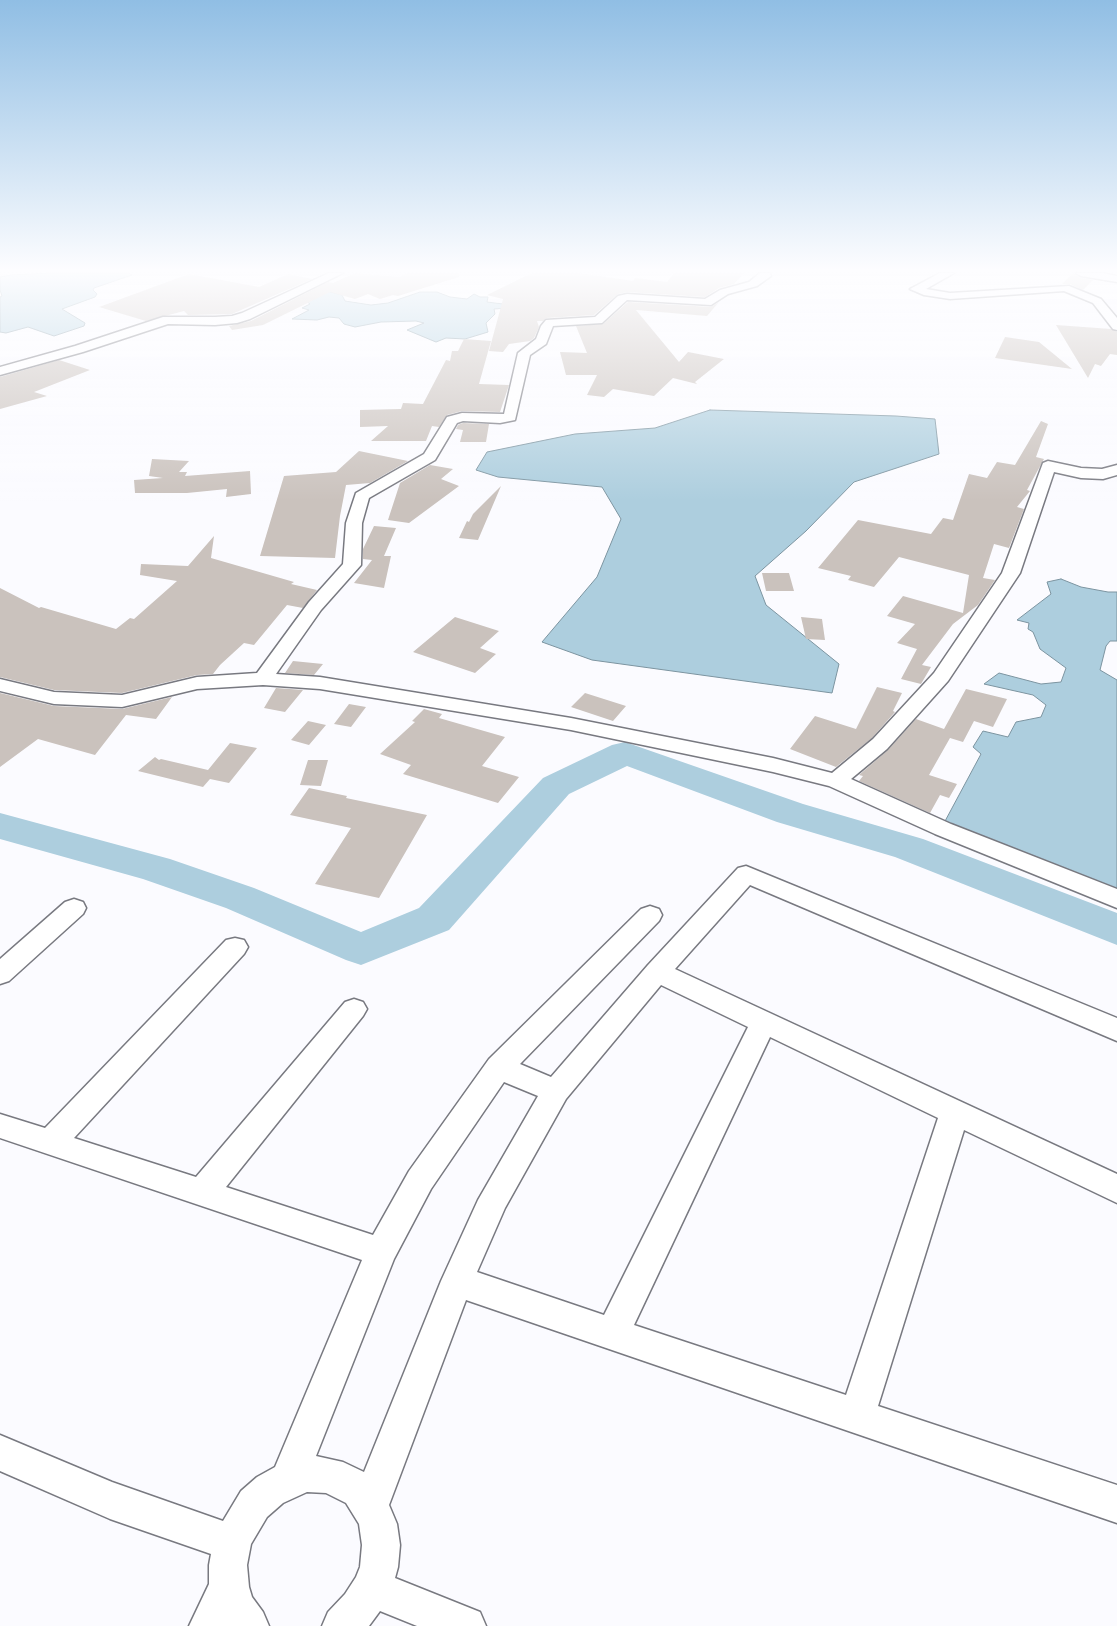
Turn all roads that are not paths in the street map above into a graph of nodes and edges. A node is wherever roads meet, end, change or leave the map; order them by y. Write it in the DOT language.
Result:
graph roads {
  1 [pos="80,349"];
  2 [pos="531,349"];
  3 [pos="0,371"];
  4 [pos="1117,470"];
  5 [pos="263,679"];
  6 [pos="0,685"];
  7 [pos="836,781"];
  8 [pos="1117,899"];
  9 [pos="74,908"];
  10 [pos="650,914"];
  11 [pos="235,947"];
  12 [pos="656,972"];
  13 [pos="0,974"];
  14 [pos="354,1009"];
  15 [pos="764,1021"];
  16 [pos="1117,1030"];
  17 [pos="499,1067"];
  18 [pos="556,1091"];
  19 [pos="955,1112"];
  20 [pos="0,1126"];
  21 [pos="50,1142"];
  22 [pos="1117,1190"];
  23 [pos="202,1193"];
  24 [pos="382,1252"];
  25 [pos="457,1281"];
  26 [pos="613,1333"];
  27 [pos="857,1416"];
  28 [pos="0,1453"];
  29 [pos="288,1480"];
  30 [pos="1117,1504"];
  31 [pos="370,1505"];
  32 [pos="232,1543"];
  33 [pos="229,1587"];
  34 [pos="372,1588"];
  35 [pos="209,1626"];
  36 [pos="250,1626"];
  37 [pos="342,1626"];
  38 [pos="466,1626"];
  1 -- 3 [label="street"];
  2 -- 5 [label="street"];
  4 -- 7 [label="street"];
  5 -- 6 [label="street"];
  5 -- 7 [label="street"];
  7 -- 8 [label="street"];
  9 -- 13 [label="street"];
  10 -- 17 [label="street"];
  11 -- 21 [label="street"];
  12 -- 15 [label="street"];
  12 -- 16 [label="street"];
  12 -- 18 [label="street"];
  14 -- 23 [label="street"];
  15 -- 19 [label="street"];
  15 -- 26 [label="street"];
  17 -- 18 [label="street"];
  17 -- 24 [label="street"];
  18 -- 25 [label="street"];
  19 -- 22 [label="street"];
  19 -- 27 [label="street"];
  20 -- 21 [label="street"];
  21 -- 23 [label="street"];
  23 -- 24 [label="street"];
  24 -- 29 [label="street"];
  25 -- 26 [label="street"];
  25 -- 31 [label="street"];
  26 -- 27 [label="street"];
  27 -- 30 [label="street"];
  28 -- 32 [label="street"];
  29 -- 31 [label="street"];
  29 -- 32 [label="street"];
  31 -- 34 [label="street"];
  32 -- 33 [label="street"];
  33 -- 35 [label="street"];
  33 -- 36 [label="street"];
  34 -- 37 [label="street"];
  34 -- 38 [label="street"];
}
